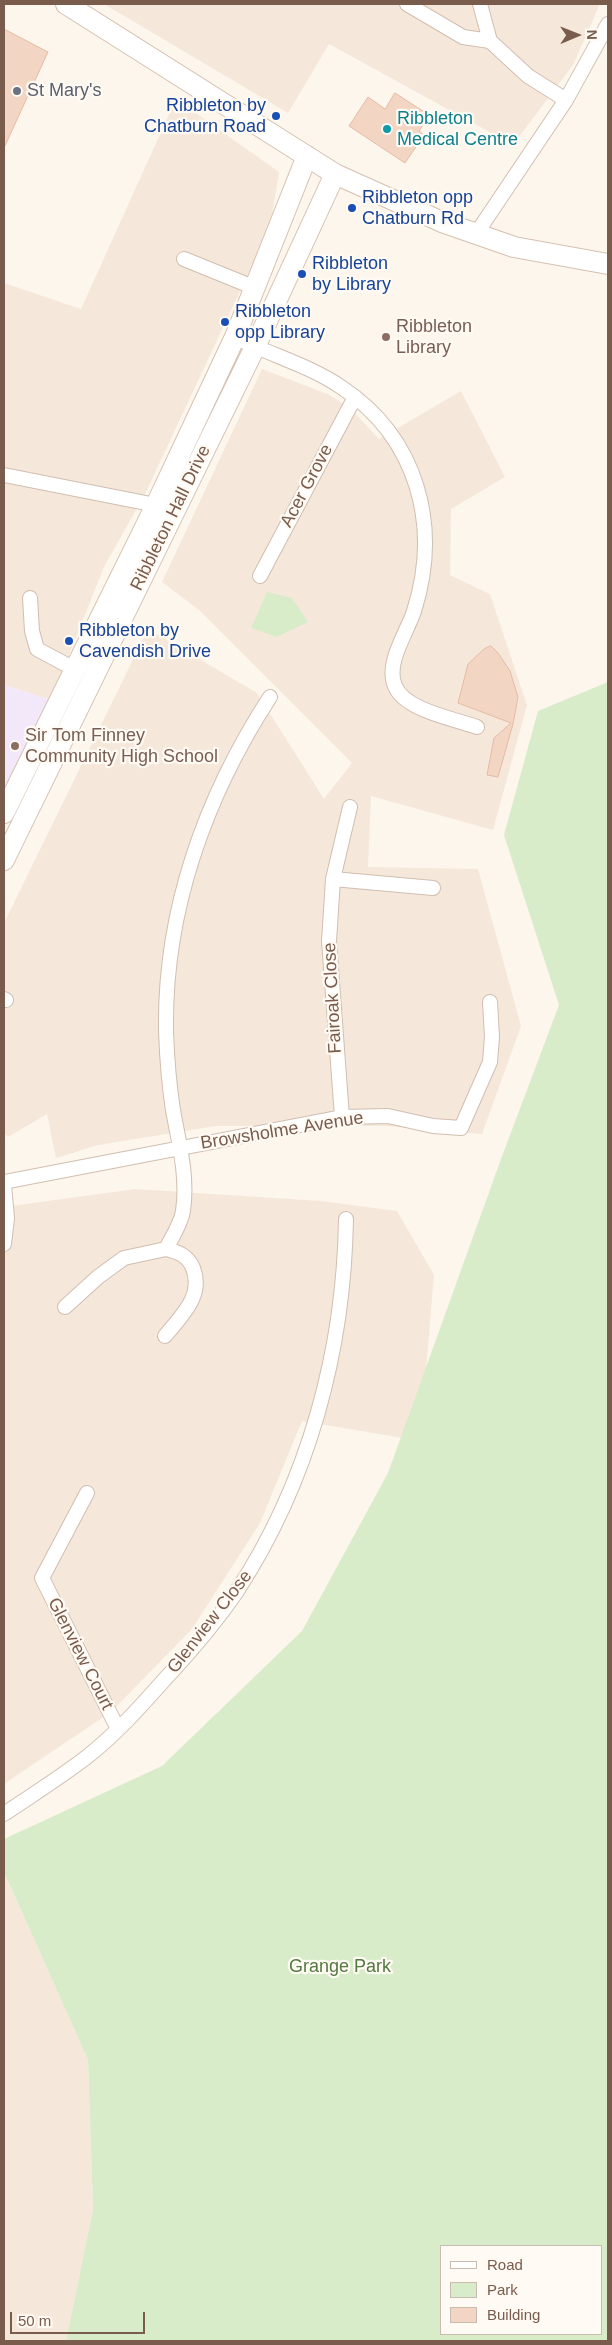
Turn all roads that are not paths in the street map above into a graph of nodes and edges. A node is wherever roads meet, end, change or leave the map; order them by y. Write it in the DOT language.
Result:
graph roads {
  1 [pos="66,4"];
  2 [pos="407,4"];
  3 [pos="480,4"];
  4 [pos="608,24"];
  5 [pos="490,41"];
  6 [pos="566,100"];
  7 [pos="307,156"];
  8 [pos="335,174"];
  9 [pos="476,234"];
  10 [pos="184,259"];
  11 [pos="608,264"];
  12 [pos="254,287"];
  13 [pos="235,337"];
  14 [pos="255,347"];
  15 [pos="356,397"];
  16 [pos="4,475"];
  17 [pos="165,509"];
  18 [pos="260,576"];
  19 [pos="30,598"];
  20 [pos="76,667"];
  21 [pos="270,697"];
  22 [pos="69,704"];
  23 [pos="478,727"];
  24 [pos="350,808"];
  25 [pos="4,813"];
  26 [pos="4,860"];
  27 [pos="333,879"];
  28 [pos="433,888"];
  29 [pos="490,1002"];
  30 [pos="342,1117"];
  31 [pos="180,1147"];
  32 [pos="4,1184"];
  33 [pos="346,1219"];
  34 [pos="4,1244"];
  35 [pos="166,1249"];
  36 [pos="65,1307"];
  37 [pos="165,1336"];
  38 [pos="87,1493"];
  39 [pos="118,1730"];
  40 [pos="4,1814"];
  1 -- 7 [label="street"];
  2 -- 5 [label="street"];
  3 -- 5 [label="street"];
  4 -- 6 [label="street"];
  5 -- 6 [label="street"];
  6 -- 9 [label="street"];
  7 -- 8 [label="street"];
  7 -- 12 [label="street, Ribbleton Hall Drive"];
  8 -- 9 [label="street"];
  8 -- 14 [label="street, Ribbleton Hall Drive"];
  9 -- 11 [label="street"];
  10 -- 12 [label="street"];
  12 -- 13 [label="street, Ribbleton Hall Drive"];
  13 -- 14 [label="street"];
  13 -- 17 [label="street, Ribbleton Hall Drive"];
  14 -- 15 [label="street"];
  14 -- 17 [label="street, Ribbleton Hall Drive"];
  15 -- 18 [label="street, Acer Grove"];
  15 -- 23 [label="street"];
  16 -- 17 [label="street"];
  17 -- 20 [label="street, Ribbleton Hall Drive"];
  17 -- 22 [label="street, Ribbleton Hall Drive"];
  19 -- 20 [label="street"];
  20 -- 22 [label="street, Ribbleton Hall Drive"];
  21 -- 31 [label="street"];
  22 -- 25 [label="street, Ribbleton Hall Drive"];
  22 -- 26 [label="street, Ribbleton Hall Drive"];
  24 -- 27 [label="street, Fairoak Close"];
  27 -- 28 [label="street"];
  27 -- 30 [label="street, Fairoak Close"];
  29 -- 30 [label="street, Browsholme Avenue"];
  30 -- 31 [label="street, Browsholme Avenue"];
  31 -- 32 [label="street, Browsholme Avenue"];
  31 -- 35 [label="street"];
  32 -- 34 [label="street"];
  33 -- 39 [label="street, Glenview Close"];
  35 -- 36 [label="street"];
  35 -- 37 [label="street"];
  38 -- 39 [label="street, Glenview Court"];
  39 -- 40 [label="street, Glenview Close"];
}
